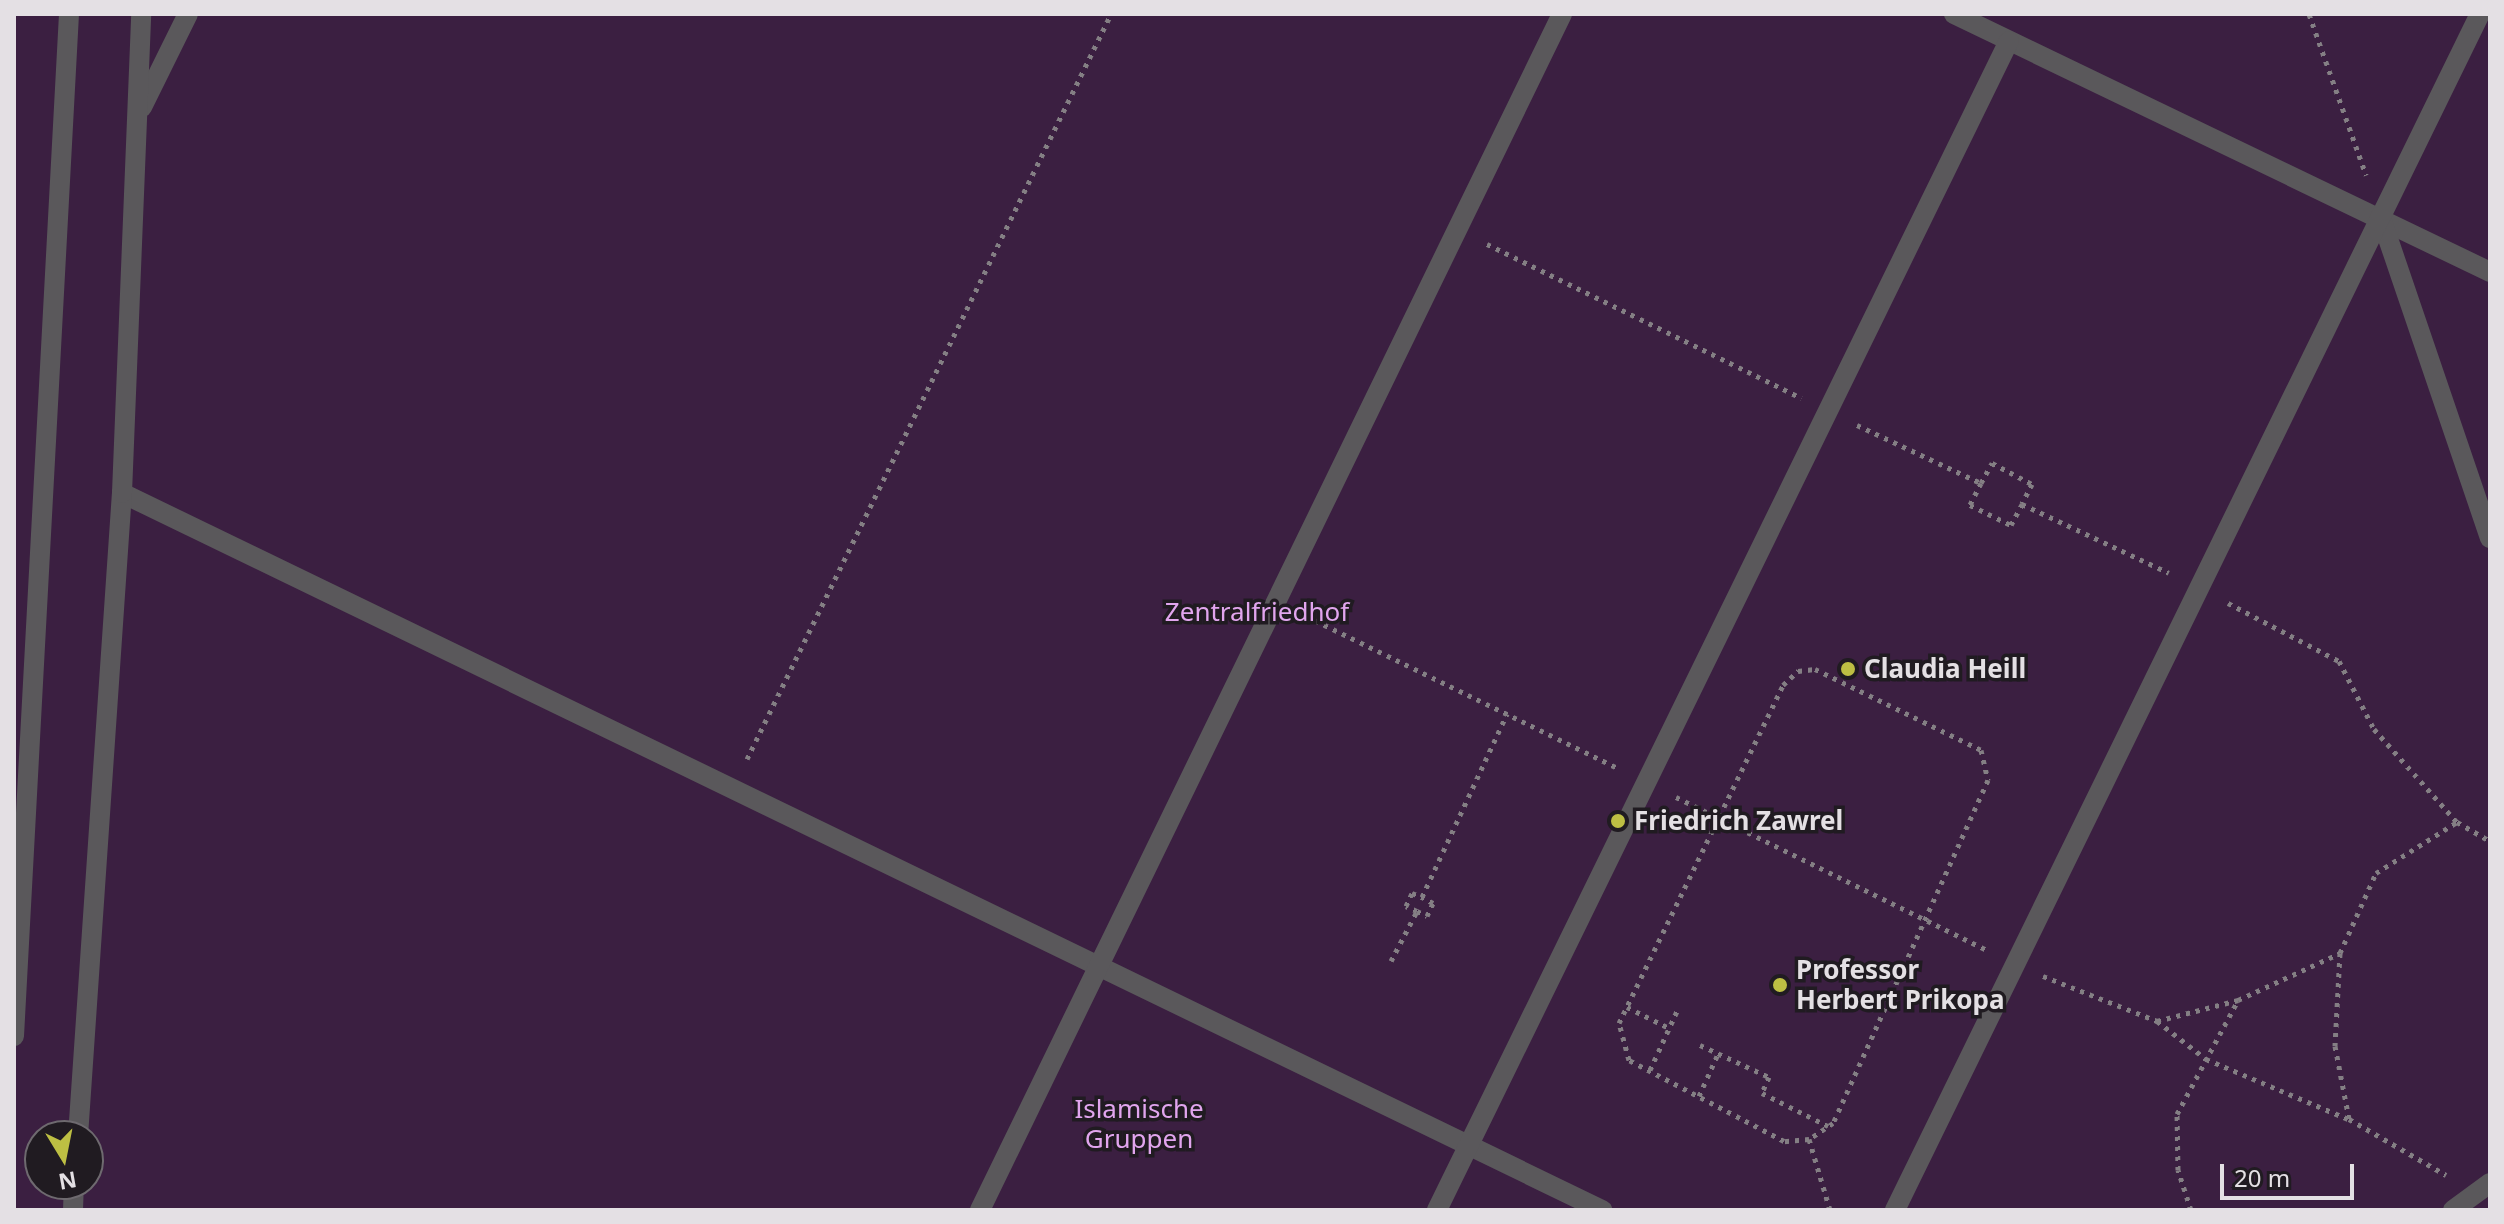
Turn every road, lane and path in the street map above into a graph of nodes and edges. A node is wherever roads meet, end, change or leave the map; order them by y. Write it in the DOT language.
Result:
graph roads {
  1 [pos="69,14"];
  2 [pos="141,14"];
  3 [pos="188,14"];
  4 [pos="1111,14"];
  5 [pos="1562,14"];
  6 [pos="1954,14"];
  7 [pos="2309,14"];
  8 [pos="2480,14"];
  9 [pos="2009,41"];
  10 [pos="140,111"];
  11 [pos="2381,218"];
  12 [pos="2490,272"];
  13 [pos="1981,483"];
  14 [pos="122,493"];
  15 [pos="2022,504"];
  16 [pos="2490,538"];
  17 [pos="2200,588"];
  18 [pos="1507,714"];
  19 [pos="732,788"];
  20 [pos="2457,822"];
  21 [pos="2490,841"];
  22 [pos="1422,897"];
  23 [pos="1417,911"];
  24 [pos="2340,953"];
  25 [pos="1391,961"];
  26 [pos="2016,964"];
  27 [pos="1099,965"];
  28 [pos="2238,1000"];
  29 [pos="1627,1007"];
  30 [pos="1677,1011"];
  31 [pos="2157,1021"];
  32 [pos="1669,1028"];
  33 [pos="14,1036"];
  34 [pos="1700,1045"];
  35 [pos="1718,1054"];
  36 [pos="2206,1059"];
  37 [pos="1650,1070"];
  38 [pos="1699,1096"];
  39 [pos="2349,1119"];
  40 [pos="79,1120"];
  41 [pos="1829,1126"];
  42 [pos="1809,1139"];
  43 [pos="1468,1145"];
  44 [pos="2482,1187"];
  45 [pos="980,1210"];
  46 [pos="1437,1210"];
  47 [pos="1602,1210"];
  48 [pos="1830,1210"];
  49 [pos="1895,1210"];
  50 [pos="2191,1210"];
  51 [pos="2453,1210"];
  1 -- 33 [label="lane"];
  2 -- 10 [label="lane"];
  3 -- 10 [label="lane"];
  4 -- 19 [label="path"];
  5 -- 27 [label="lane"];
  6 -- 9 [label="lane"];
  7 -- 11 [label="path"];
  8 -- 11 [label="lane"];
  9 -- 11 [label="lane"];
  9 -- 43 [label="lane"];
  10 -- 14 [label="lane"];
  11 -- 12 [label="lane"];
  11 -- 16 [label="lane"];
  11 -- 17 [label="lane"];
  13 -- 15 [label="path"];
  14 -- 19 [label="lane"];
  14 -- 40 [label="lane"];
  17 -- 20 [label="path"];
  17 -- 26 [label="lane"];
  18 -- 22 [label="path"];
  19 -- 27 [label="lane"];
  20 -- 21 [label="path"];
  20 -- 24 [label="path"];
  22 -- 23 [label="path"];
  22 -- 23 [label="path"];
  23 -- 25 [label="path"];
  24 -- 28 [label="path"];
  24 -- 39 [label="path"];
  26 -- 31 [label="path"];
  26 -- 49 [label="lane"];
  27 -- 43 [label="lane"];
  27 -- 45 [label="lane"];
  28 -- 31 [label="path"];
  28 -- 36 [label="path"];
  29 -- 32 [label="path"];
  29 -- 37 [label="path"];
  29 -- 41 [label="path"];
  30 -- 32 [label="path"];
  31 -- 36 [label="path"];
  32 -- 37 [label="path"];
  34 -- 35 [label="path"];
  35 -- 38 [label="path"];
  35 -- 41 [label="path"];
  36 -- 39 [label="path"];
  36 -- 50 [label="path"];
  37 -- 38 [label="path"];
  38 -- 42 [label="path"];
  39 -- 44 [label="path"];
  41 -- 42 [label="path"];
  42 -- 48 [label="path"];
  43 -- 46 [label="lane"];
  43 -- 47 [label="lane"];
  44 -- 51 [label="lane"];
}
